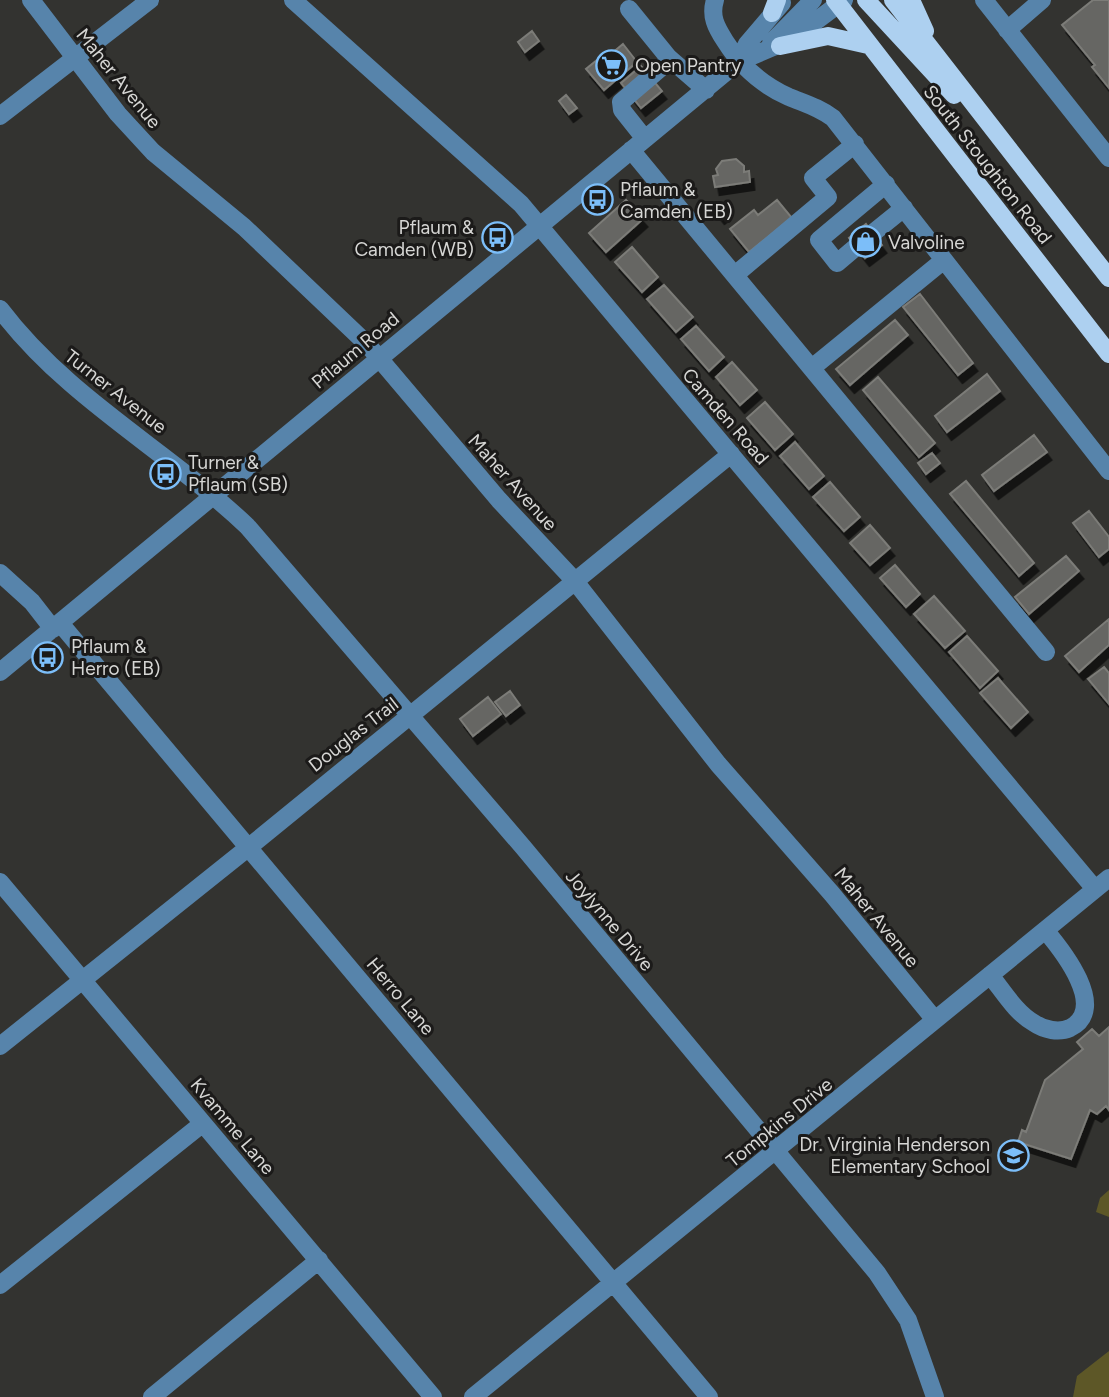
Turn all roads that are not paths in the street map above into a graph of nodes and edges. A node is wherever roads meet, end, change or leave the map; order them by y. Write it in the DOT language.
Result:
graph roads {
  1 [pos="31,0"];
  2 [pos="150,0"];
  3 [pos="293,0"];
  4 [pos="715,0"];
  5 [pos="813,0"];
  6 [pos="866,0"];
  7 [pos="893,0"];
  8 [pos="911,0"];
  9 [pos="984,0"];
  10 [pos="1042,0"];
  11 [pos="839,1"];
  12 [pos="778,4"];
  13 [pos="629,9"];
  14 [pos="1007,30"];
  15 [pos="925,42"];
  16 [pos="869,45"];
  17 [pos="780,46"];
  18 [pos="75,58"];
  19 [pos="670,60"];
  20 [pos="738,62"];
  21 [pos="706,90"];
  22 [pos="0,116"];
  23 [pos="638,144"];
  24 [pos="855,144"];
  25 [pos="1015,158"];
  26 [pos="1109,158"];
  27 [pos="886,184"];
  28 [pos="904,208"];
  29 [pos="540,225"];
  30 [pos="873,233"];
  31 [pos="856,247"];
  32 [pos="944,260"];
  33 [pos="736,274"];
  34 [pos="1109,278"];
  35 [pos="0,309"];
  36 [pos="1109,354"];
  37 [pos="379,358"];
  38 [pos="813,367"];
  39 [pos="731,454"];
  40 [pos="1109,471"];
  41 [pos="215,495"];
  42 [pos="0,573"];
  43 [pos="574,580"];
  44 [pos="56,626"];
  45 [pos="1046,652"];
  46 [pos="0,672"];
  47 [pos="410,716"];
  48 [pos="250,847"];
  49 [pos="0,882"];
  50 [pos="1102,883"];
  51 [pos="1045,930"];
  52 [pos="990,975"];
  53 [pos="82,980"];
  54 [pos="935,1020"];
  55 [pos="0,1046"];
  56 [pos="202,1124"];
  57 [pos="777,1152"];
  58 [pos="319,1260"];
  59 [pos="616,1282"];
  60 [pos="0,1285"];
  61 [pos="152,1397"];
  62 [pos="433,1397"];
  63 [pos="473,1397"];
  64 [pos="709,1397"];
  65 [pos="934,1397"];
  1 -- 18 [label="street, Maher Avenue"];
  2 -- 18 [label="street"];
  3 -- 29 [label="street, Camden Road"];
  4 -- 20 [label="street"];
  5 -- 20 [label="street"];
  6 -- 25 [label="main road"];
  7 -- 15 [label="main road, South Stoughton Road"];
  8 -- 15 [label="main road"];
  9 -- 14 [label="street"];
  10 -- 14 [label="street"];
  11 -- 16 [label="main road, South Stoughton Road"];
  11 -- 17 [label="street, Pflaum Road"];
  12 -- 20 [label="street, Pflaum Road"];
  13 -- 19 [label="street"];
  14 -- 26 [label="street"];
  15 -- 25 [label="main road, South Stoughton Road"];
  16 -- 17 [label="main road"];
  16 -- 36 [label="main road, South Stoughton Road"];
  17 -- 20 [label="street, Pflaum Road"];
  18 -- 22 [label="street"];
  18 -- 37 [label="street, Maher Avenue"];
  19 -- 21 [label="street"];
  19 -- 23 [label="street"];
  20 -- 21 [label="street, Pflaum Road"];
  20 -- 24 [label="street"];
  21 -- 23 [label="street, Pflaum Road"];
  23 -- 29 [label="street, Pflaum Road"];
  23 -- 33 [label="street"];
  24 -- 27 [label="street"];
  24 -- 33 [label="street"];
  25 -- 34 [label="main road, South Stoughton Road"];
  27 -- 28 [label="street"];
  27 -- 31 [label="street"];
  28 -- 30 [label="street"];
  28 -- 32 [label="street"];
  29 -- 37 [label="street, Pflaum Road"];
  29 -- 39 [label="street, Camden Road"];
  32 -- 38 [label="street"];
  32 -- 40 [label="street"];
  33 -- 38 [label="street"];
  35 -- 41 [label="street, Turner Avenue"];
  37 -- 41 [label="street, Pflaum Road"];
  37 -- 43 [label="street, Maher Avenue"];
  38 -- 45 [label="street"];
  39 -- 43 [label="street, Douglas Trail"];
  39 -- 50 [label="street, Camden Road"];
  41 -- 44 [label="street, Pflaum Road"];
  41 -- 47 [label="street, Joylynne Drive"];
  42 -- 44 [label="street, Herro Lane"];
  43 -- 47 [label="street, Douglas Trail"];
  43 -- 54 [label="street, Maher Avenue"];
  44 -- 46 [label="street, Pflaum Road"];
  44 -- 48 [label="street, Herro Lane"];
  47 -- 48 [label="street, Douglas Trail"];
  47 -- 57 [label="street, Joylynne Drive"];
  48 -- 53 [label="street, Douglas Trail"];
  48 -- 59 [label="street, Herro Lane"];
  49 -- 53 [label="street, Kvamme Lane"];
  50 -- 51 [label="street, Tompkins Drive"];
  51 -- 52 [label="street, Tompkins Drive"];
  51 -- 52 [label="street"];
  52 -- 54 [label="street, Tompkins Drive"];
  53 -- 55 [label="street, Douglas Trail"];
  53 -- 56 [label="street, Kvamme Lane"];
  54 -- 57 [label="street, Tompkins Drive"];
  56 -- 58 [label="street, Kvamme Lane"];
  56 -- 60 [label="street"];
  57 -- 59 [label="street, Tompkins Drive"];
  57 -- 65 [label="street, Joylynne Drive"];
  58 -- 61 [label="street"];
  58 -- 62 [label="street, Kvamme Lane"];
  59 -- 63 [label="street, Tompkins Drive"];
  59 -- 64 [label="street, Herro Lane"];
}
